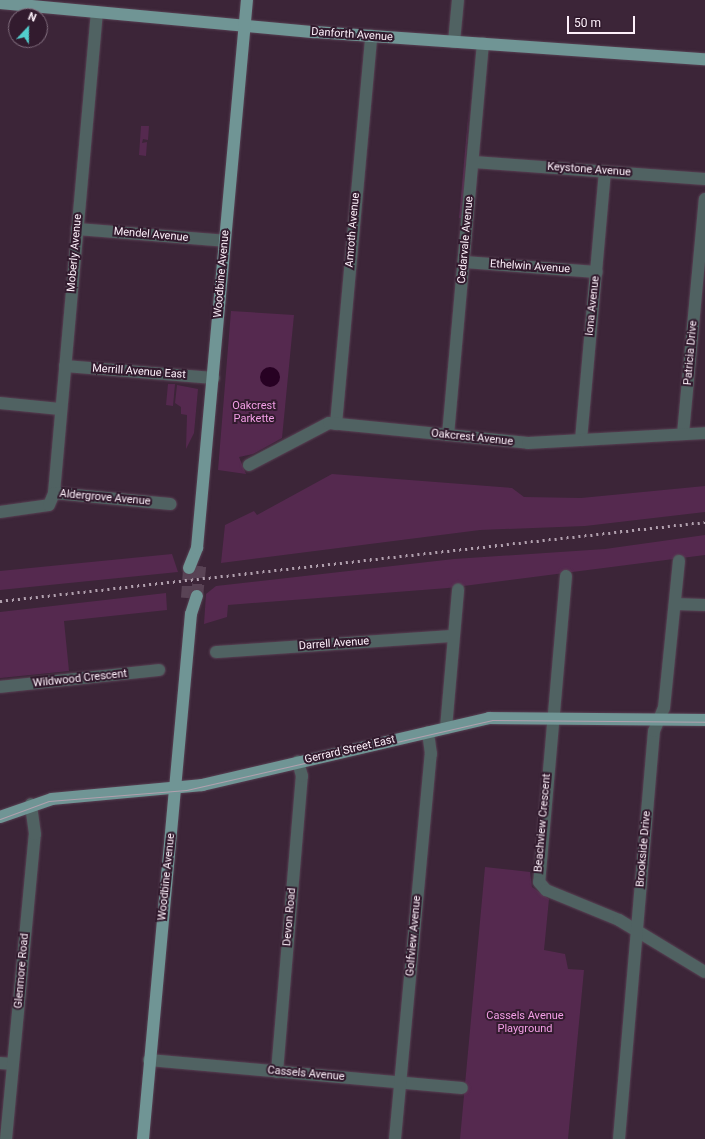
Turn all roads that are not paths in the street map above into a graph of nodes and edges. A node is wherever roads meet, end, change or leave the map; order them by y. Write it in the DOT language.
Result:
graph roads {
  1 [pos="247,0"];
  2 [pos="458,0"];
  3 [pos="0,3"];
  4 [pos="97,12"];
  5 [pos="244,25"];
  6 [pos="371,36"];
  7 [pos="454,42"];
  8 [pos="483,44"];
  9 [pos="705,59"];
  10 [pos="473,162"];
  11 [pos="605,172"];
  12 [pos="705,179"];
  13 [pos="705,199"];
  14 [pos="77,229"];
  15 [pos="225,241"];
  16 [pos="464,262"];
  17 [pos="597,272"];
  18 [pos="65,366"];
  19 [pos="214,378"];
  20 [pos="0,404"];
  21 [pos="60,409"];
  22 [pos="336,424"];
  23 [pos="705,433"];
  24 [pos="683,434"];
  25 [pos="448,435"];
  26 [pos="581,440"];
  27 [pos="249,465"];
  28 [pos="54,493"];
  29 [pos="170,504"];
  30 [pos="0,512"];
  31 [pos="679,561"];
  32 [pos="194,567"];
  33 [pos="566,576"];
  34 [pos="458,590"];
  35 [pos="192,597"];
  36 [pos="675,604"];
  37 [pos="705,604"];
  38 [pos="452,636"];
  39 [pos="216,652"];
  40 [pos="159,670"];
  41 [pos="0,686"];
  42 [pos="553,717"];
  43 [pos="660,720"];
  44 [pos="705,720"];
  45 [pos="446,728"];
  46 [pos="428,732"];
  47 [pos="298,762"];
  48 [pos="176,789"];
  49 [pos="31,804"];
  50 [pos="0,817"];
  51 [pos="637,932"];
  52 [pos="705,972"];
  53 [pos="149,1060"];
  54 [pos="0,1063"];
  55 [pos="13,1064"];
  56 [pos="277,1072"];
  57 [pos="401,1082"];
  58 [pos="462,1088"];
  59 [pos="6,1139"];
  60 [pos="143,1139"];
  61 [pos="395,1139"];
  62 [pos="619,1139"];
  1 -- 5 [label="main road, Woodbine Avenue"];
  2 -- 7 [label="street"];
  3 -- 4 [label="main road, Danforth Avenue"];
  4 -- 5 [label="main road, Danforth Avenue"];
  4 -- 14 [label="street, Moberly Avenue"];
  5 -- 6 [label="main road, Danforth Avenue"];
  5 -- 15 [label="main road, Woodbine Avenue"];
  6 -- 7 [label="main road, Danforth Avenue"];
  6 -- 22 [label="street, Amroth Avenue"];
  7 -- 8 [label="main road, Danforth Avenue"];
  8 -- 9 [label="main road, Danforth Avenue"];
  8 -- 10 [label="street, Cedarvale Avenue"];
  10 -- 11 [label="street, Keystone Avenue"];
  10 -- 16 [label="street, Cedarvale Avenue"];
  11 -- 12 [label="street, Keystone Avenue"];
  11 -- 17 [label="street, Iona Avenue"];
  13 -- 24 [label="street, Patricia Drive"];
  14 -- 15 [label="street, Mendel Avenue"];
  14 -- 18 [label="street, Moberly Avenue"];
  15 -- 19 [label="main road, Woodbine Avenue"];
  16 -- 17 [label="street, Ethelwin Avenue"];
  16 -- 25 [label="street, Cedarvale Avenue"];
  17 -- 26 [label="street, Iona Avenue"];
  18 -- 19 [label="street, Merrill Avenue East"];
  18 -- 21 [label="street, Moberly Avenue"];
  19 -- 32 [label="main road, Woodbine Avenue"];
  20 -- 21 [label="street"];
  21 -- 28 [label="street, Moberly Avenue"];
  22 -- 25 [label="street, Oakcrest Avenue"];
  22 -- 27 [label="street, Oakcrest Avenue"];
  23 -- 24 [label="street, Oakcrest Avenue"];
  24 -- 26 [label="street, Oakcrest Avenue"];
  25 -- 26 [label="street, Oakcrest Avenue"];
  28 -- 29 [label="street, Aldergrove Avenue"];
  28 -- 30 [label="street, Aldergrove Avenue"];
  31 -- 36 [label="street, Brookside Drive"];
  33 -- 42 [label="street, Beachview Crescent"];
  34 -- 38 [label="street"];
  35 -- 48 [label="main road, Woodbine Avenue"];
  36 -- 37 [label="street"];
  36 -- 43 [label="street, Brookside Drive"];
  38 -- 39 [label="street, Darrell Avenue"];
  38 -- 45 [label="street"];
  40 -- 41 [label="street, Wildwood Crescent"];
  42 -- 43 [label="main road, Gerrard Street East"];
  42 -- 45 [label="main road, Gerrard Street East"];
  42 -- 51 [label="street, Beachview Crescent"];
  43 -- 44 [label="main road, Gerrard Street East"];
  43 -- 51 [label="street, Brookside Drive"];
  45 -- 46 [label="main road, Gerrard Street East"];
  46 -- 47 [label="main road, Gerrard Street East"];
  46 -- 57 [label="street, Golfview Avenue"];
  47 -- 48 [label="main road, Gerrard Street East"];
  47 -- 56 [label="street, Devon Road"];
  48 -- 49 [label="main road, Gerrard Street East"];
  48 -- 53 [label="main road, Woodbine Avenue"];
  49 -- 50 [label="main road, Gerrard Street East"];
  49 -- 55 [label="street, Glenmore Road"];
  51 -- 52 [label="street, Beachview Crescent"];
  51 -- 62 [label="street, Brookside Drive"];
  53 -- 56 [label="street, Cassels Avenue"];
  53 -- 60 [label="main road, Woodbine Avenue"];
  54 -- 55 [label="street"];
  55 -- 59 [label="street, Glenmore Road"];
  56 -- 57 [label="street, Cassels Avenue"];
  57 -- 58 [label="street, Cassels Avenue"];
  57 -- 61 [label="street, Golfview Avenue"];
}
